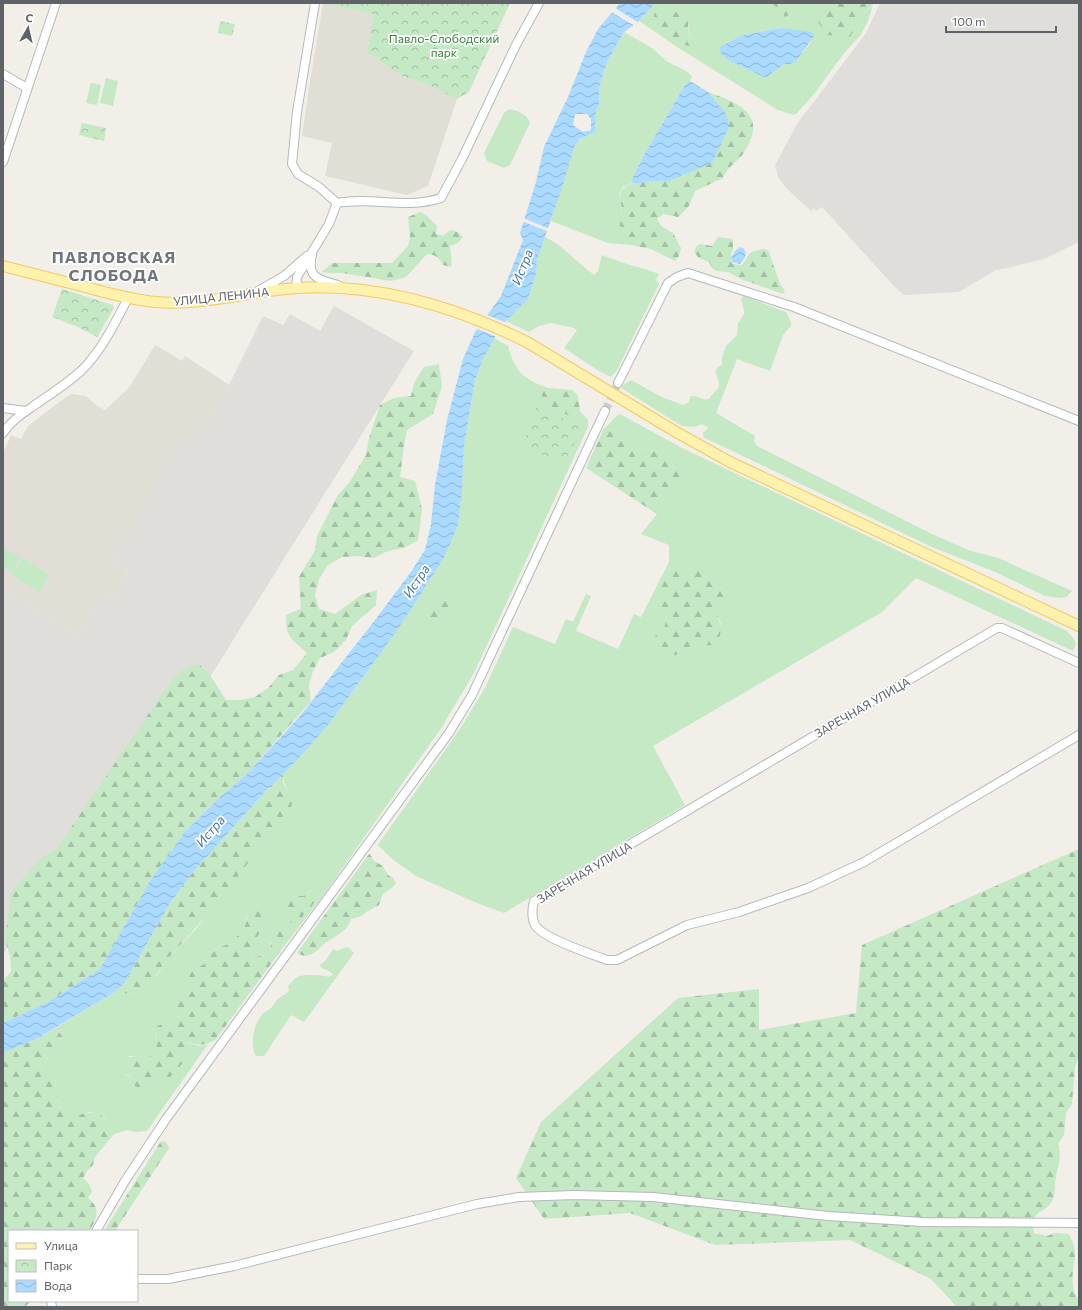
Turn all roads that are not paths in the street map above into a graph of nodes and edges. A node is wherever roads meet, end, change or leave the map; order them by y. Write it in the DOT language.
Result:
graph roads {
  1 [pos="56,3"];
  2 [pos="315,3"];
  3 [pos="539,3"];
  4 [pos="3,74"];
  5 [pos="27,88"];
  6 [pos="3,162"];
  7 [pos="337,203"];
  8 [pos="314,250"];
  9 [pos="3,266"];
  10 [pos="296,288"];
  11 [pos="349,288"];
  12 [pos="254,294"];
  13 [pos="128,298"];
  14 [pos="618,383"];
  15 [pos="3,408"];
  16 [pos="26,411"];
  17 [pos="605,411"];
  18 [pos="1079,421"];
  19 [pos="3,433"];
  20 [pos="1079,626"];
  21 [pos="1078,661"];
  22 [pos="1079,735"];
  23 [pos="1079,1224"];
  24 [pos="97,1230"];
  25 [pos="138,1279"];
  1 -- 5 [label="street"];
  2 -- 7 [label="street"];
  3 -- 7 [label="street"];
  4 -- 5 [label="street"];
  5 -- 6 [label="street"];
  7 -- 8 [label="street"];
  8 -- 10 [label="street"];
  8 -- 11 [label="street"];
  8 -- 12 [label="street"];
  9 -- 13 [label="main road, УЛИЦА ЛЕНИНА"];
  10 -- 11 [label="main road, УЛИЦА ЛЕНИНА"];
  10 -- 12 [label="main road, УЛИЦА ЛЕНИНА"];
  11 -- 20 [label="main road, УЛИЦА ЛЕНИНА"];
  12 -- 13 [label="main road, УЛИЦА ЛЕНИНА"];
  13 -- 16 [label="street"];
  14 -- 18 [label="street"];
  15 -- 16 [label="street"];
  16 -- 19 [label="street"];
  17 -- 24 [label="street"];
  21 -- 22 [label="street, ЗАРЕЧНАЯ УЛИЦА"];
  23 -- 25 [label="street"];
}
